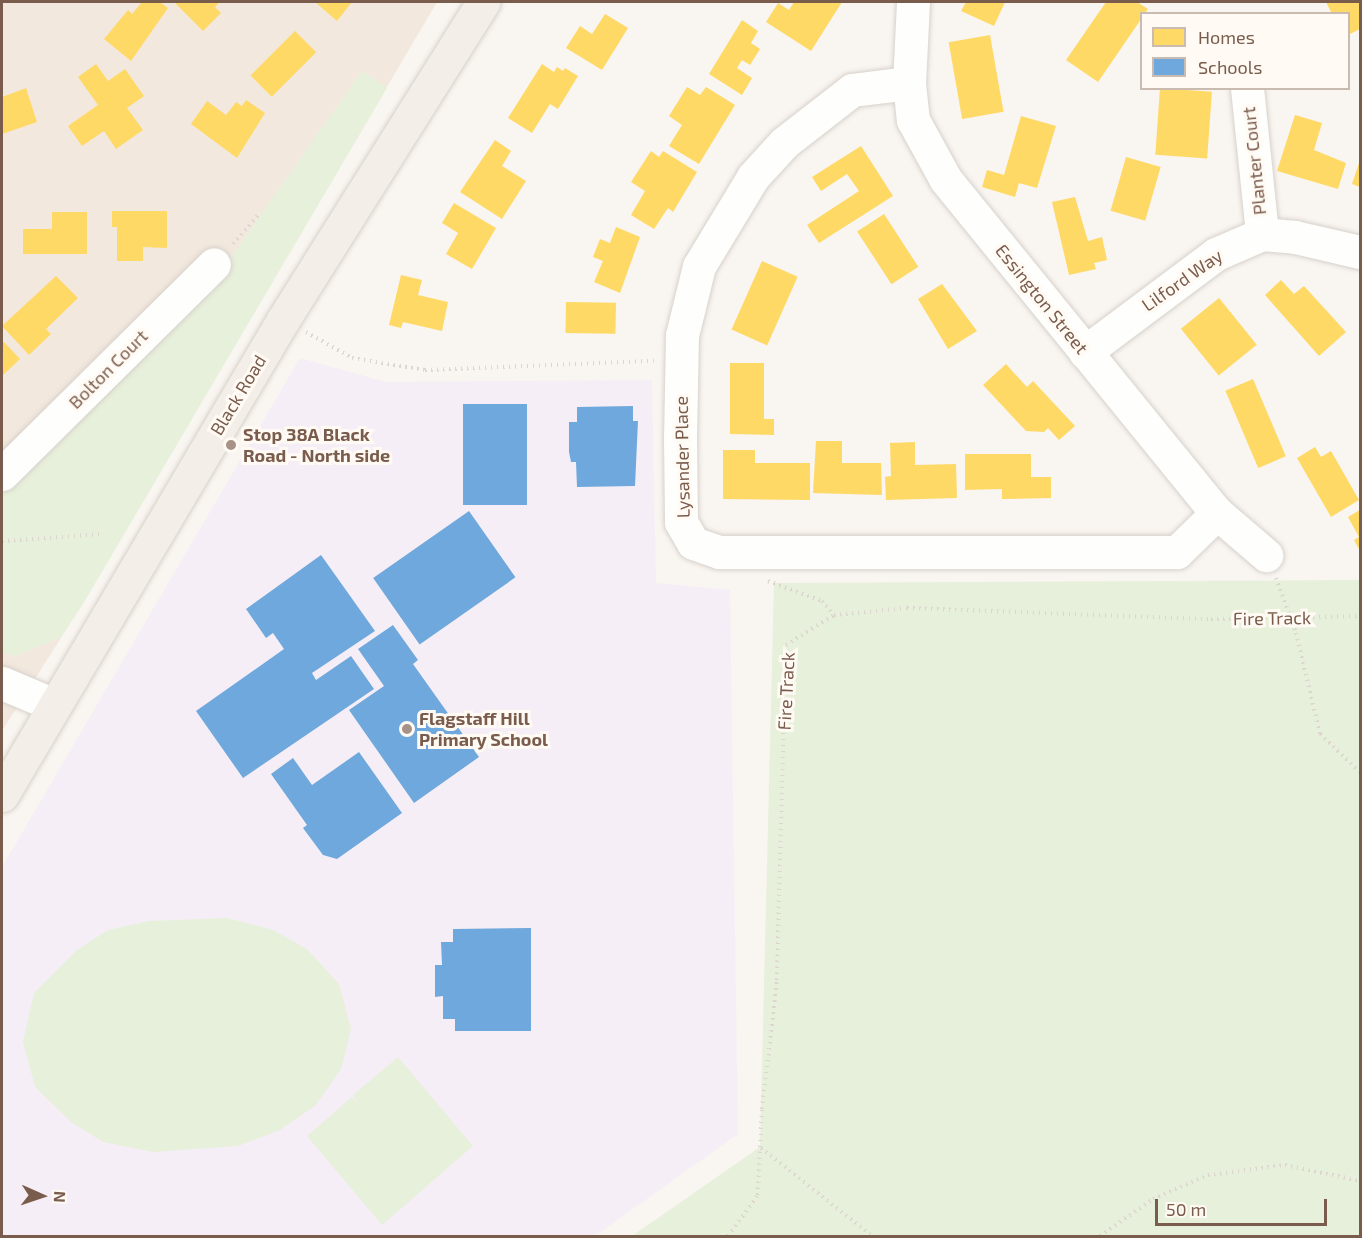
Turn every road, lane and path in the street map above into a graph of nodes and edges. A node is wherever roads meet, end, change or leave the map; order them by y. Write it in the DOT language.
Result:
graph roads {
  1 [pos="483,2"];
  2 [pos="913,2"];
  3 [pos="909,83"];
  4 [pos="1247,90"];
  5 [pos="259,214"];
  6 [pos="1262,234"];
  7 [pos="1360,252"];
  8 [pos="214,264"];
  9 [pos="283,320"];
  10 [pos="1085,352"];
  11 [pos="682,360"];
  12 [pos="2,474"];
  13 [pos="1216,513"];
  14 [pos="103,534"];
  15 [pos="2,541"];
  16 [pos="1266,555"];
  17 [pos="763,579"];
  18 [pos="834,615"];
  19 [pos="1360,616"];
  20 [pos="1290,618"];
  21 [pos="2,684"];
  22 [pos="54,705"];
  23 [pos="1360,772"];
  24 [pos="2,795"];
  25 [pos="760,1147"];
  26 [pos="1360,1181"];
  27 [pos="728,1236"];
  28 [pos="872,1236"];
  29 [pos="1100,1236"];
  1 -- 9 [label="main road, Black Road"];
  2 -- 3 [label="street, Essington Street"];
  3 -- 10 [label="street, Essington Street"];
  3 -- 11 [label="street, Lysander Place"];
  4 -- 6 [label="street, Planter Court"];
  5 -- 8 [label="path"];
  6 -- 7 [label="street, Lilford Way"];
  6 -- 10 [label="street, Lilford Way"];
  8 -- 12 [label="street, Bolton Court"];
  9 -- 11 [label="path"];
  9 -- 22 [label="main road, Black Road"];
  10 -- 13 [label="street, Essington Street"];
  11 -- 13 [label="street, Lysander Place"];
  13 -- 16 [label="street, Essington Street"];
  14 -- 15 [label="path"];
  16 -- 20 [label="path"];
  17 -- 18 [label="path"];
  18 -- 20 [label="path, Fire Track"];
  18 -- 25 [label="path, Fire Track"];
  19 -- 20 [label="path, Fire Track"];
  20 -- 23 [label="path"];
  21 -- 22 [label="street"];
  22 -- 24 [label="main road, Black Road"];
  25 -- 27 [label="path, Fire Track"];
  25 -- 28 [label="path"];
  26 -- 29 [label="path"];
}
